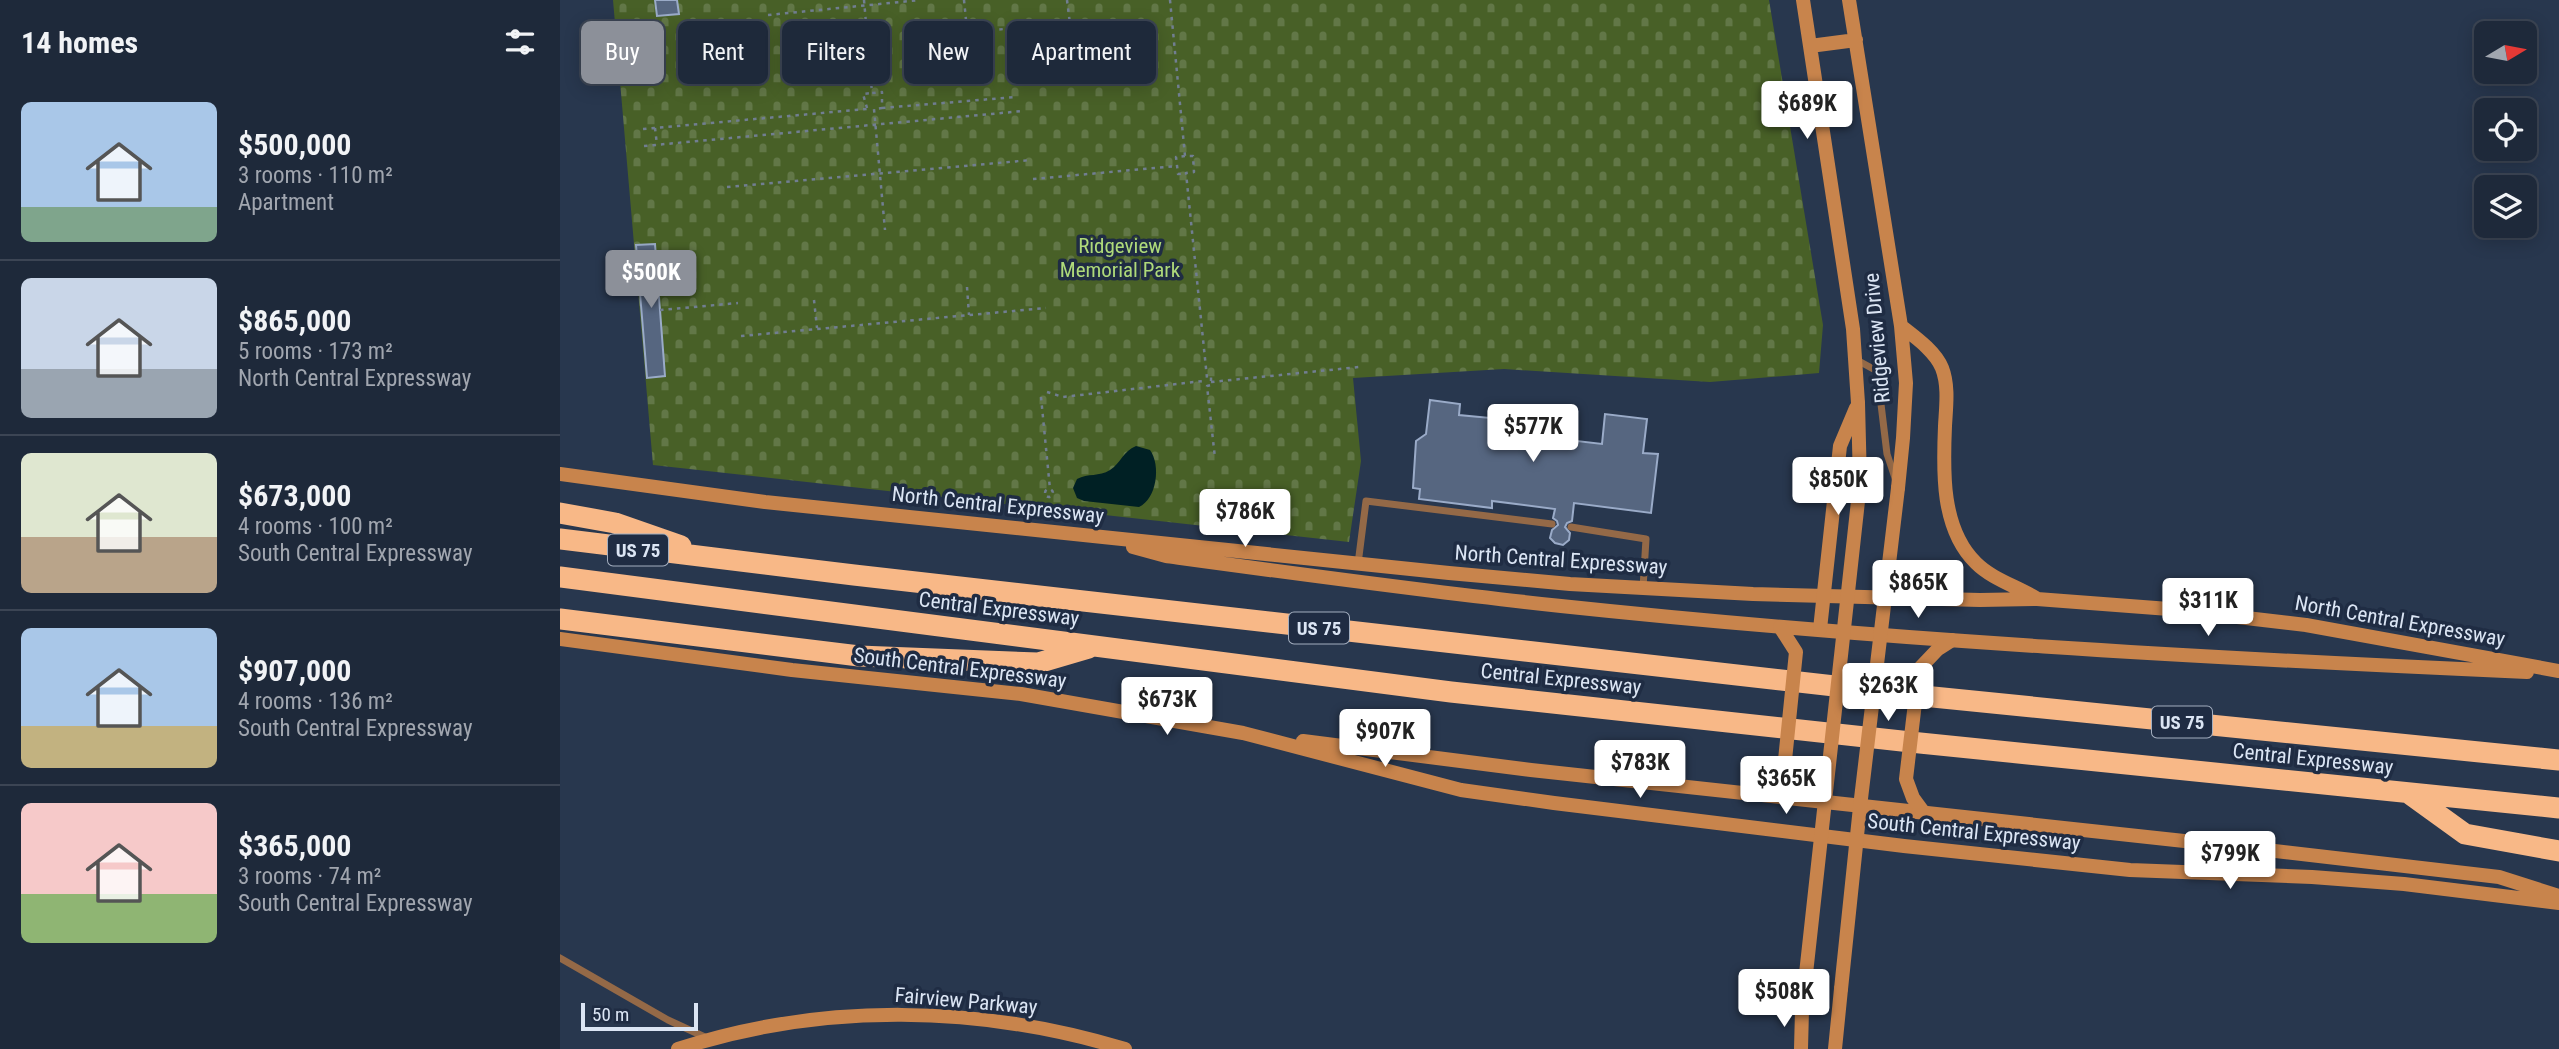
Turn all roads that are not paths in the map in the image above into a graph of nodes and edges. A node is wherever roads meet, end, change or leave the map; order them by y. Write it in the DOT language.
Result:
graph roads {
  1 [pos="1803,0"];
  2 [pos="1849,0"];
  3 [pos="1856,40"];
  4 [pos="1810,46"];
  5 [pos="1901,326"];
  6 [pos="1855,359"];
  7 [pos="1858,403"];
  8 [pos="560,474"];
  9 [pos="1898,488"];
  10 [pos="560,513"];
  11 [pos="1552,524"];
  12 [pos="1571,527"];
  13 [pos="1095,537"];
  14 [pos="560,539"];
  15 [pos="716,558"];
  16 [pos="1358,564"];
  17 [pos="560,577"];
  18 [pos="1643,588"];
  19 [pos="2037,599"];
  20 [pos="560,619"];
  21 [pos="1780,627"];
  22 [pos="1820,629"];
  23 [pos="1843,631"];
  24 [pos="1881,634"];
  25 [pos="560,639"];
  26 [pos="1952,640"];
  27 [pos="1094,646"];
  28 [pos="2559,672"];
  29 [pos="1243,733"];
  30 [pos="2442,747"];
  31 [pos="2559,754"];
  32 [pos="2559,760"];
  33 [pos="2410,794"];
  34 [pos="1754,795"];
  35 [pos="1823,803"];
  36 [pos="1860,807"];
  37 [pos="2559,808"];
  38 [pos="1924,813"];
  39 [pos="2559,851"];
  40 [pos="2559,896"];
  41 [pos="2559,903"];
  42 [pos="560,958"];
  43 [pos="708,1039"];
  44 [pos="678,1049"];
  45 [pos="1125,1049"];
  46 [pos="1801,1049"];
  47 [pos="1835,1049"];
  1 -- 4 [label="main road, Ridgeview Drive"];
  2 -- 3 [label="main road, Ridgeview Drive"];
  3 -- 4 [label="main road"];
  3 -- 5 [label="main road, Ridgeview Drive"];
  4 -- 6 [label="main road, Ridgeview Drive"];
  5 -- 9 [label="main road, Ridgeview Drive"];
  5 -- 19 [label="main road"];
  6 -- 7 [label="main road, Ridgeview Drive"];
  6 -- 9 [label="lane"];
  7 -- 22 [label="main road, bridge"];
  7 -- 23 [label="main road, Ridgeview Drive, bridge"];
  8 -- 13 [label="main road, North Central Expressway"];
  9 -- 24 [label="main road, Ridgeview Drive, bridge"];
  10 -- 15 [label="highway"];
  11 -- 16 [label="lane"];
  12 -- 18 [label="lane"];
  13 -- 16 [label="main road, North Central Expressway"];
  13 -- 21 [label="main road"];
  14 -- 15 [label="highway, Central Expressway / US 75"];
  15 -- 30 [label="highway, Central Expressway / US 75"];
  16 -- 18 [label="main road, North Central Expressway"];
  17 -- 27 [label="highway, Central Expressway / US 75"];
  18 -- 19 [label="main road, North Central Expressway"];
  19 -- 28 [label="main road, North Central Expressway"];
  20 -- 27 [label="highway"];
  21 -- 22 [label="main road"];
  21 -- 34 [label="main road, bridge"];
  22 -- 23 [label="main road"];
  23 -- 24 [label="main road"];
  23 -- 35 [label="main road, Ridgeview Drive, bridge"];
  24 -- 26 [label="main road"];
  24 -- 36 [label="main road, Ridgeview Drive, bridge"];
  25 -- 29 [label="main road, South Central Expressway"];
  26 -- 28 [label="main road"];
  26 -- 38 [label="main road, bridge"];
  27 -- 33 [label="highway, Central Expressway / US 75"];
  29 -- 34 [label="main road"];
  29 -- 41 [label="main road, South Central Expressway"];
  30 -- 31 [label="highway"];
  30 -- 32 [label="highway, Central Expressway / US 75"];
  33 -- 37 [label="highway, Central Expressway / US 75"];
  33 -- 39 [label="highway"];
  34 -- 35 [label="main road"];
  35 -- 36 [label="main road"];
  35 -- 46 [label="main road, Ridgeview Drive, bridge"];
  36 -- 38 [label="main road"];
  36 -- 47 [label="main road, Ridgeview Drive, bridge"];
  38 -- 40 [label="main road"];
  42 -- 43 [label="lane"];
  43 -- 44 [label="main road, Fairview Parkway"];
  43 -- 45 [label="main road, Fairview Parkway"];
}
